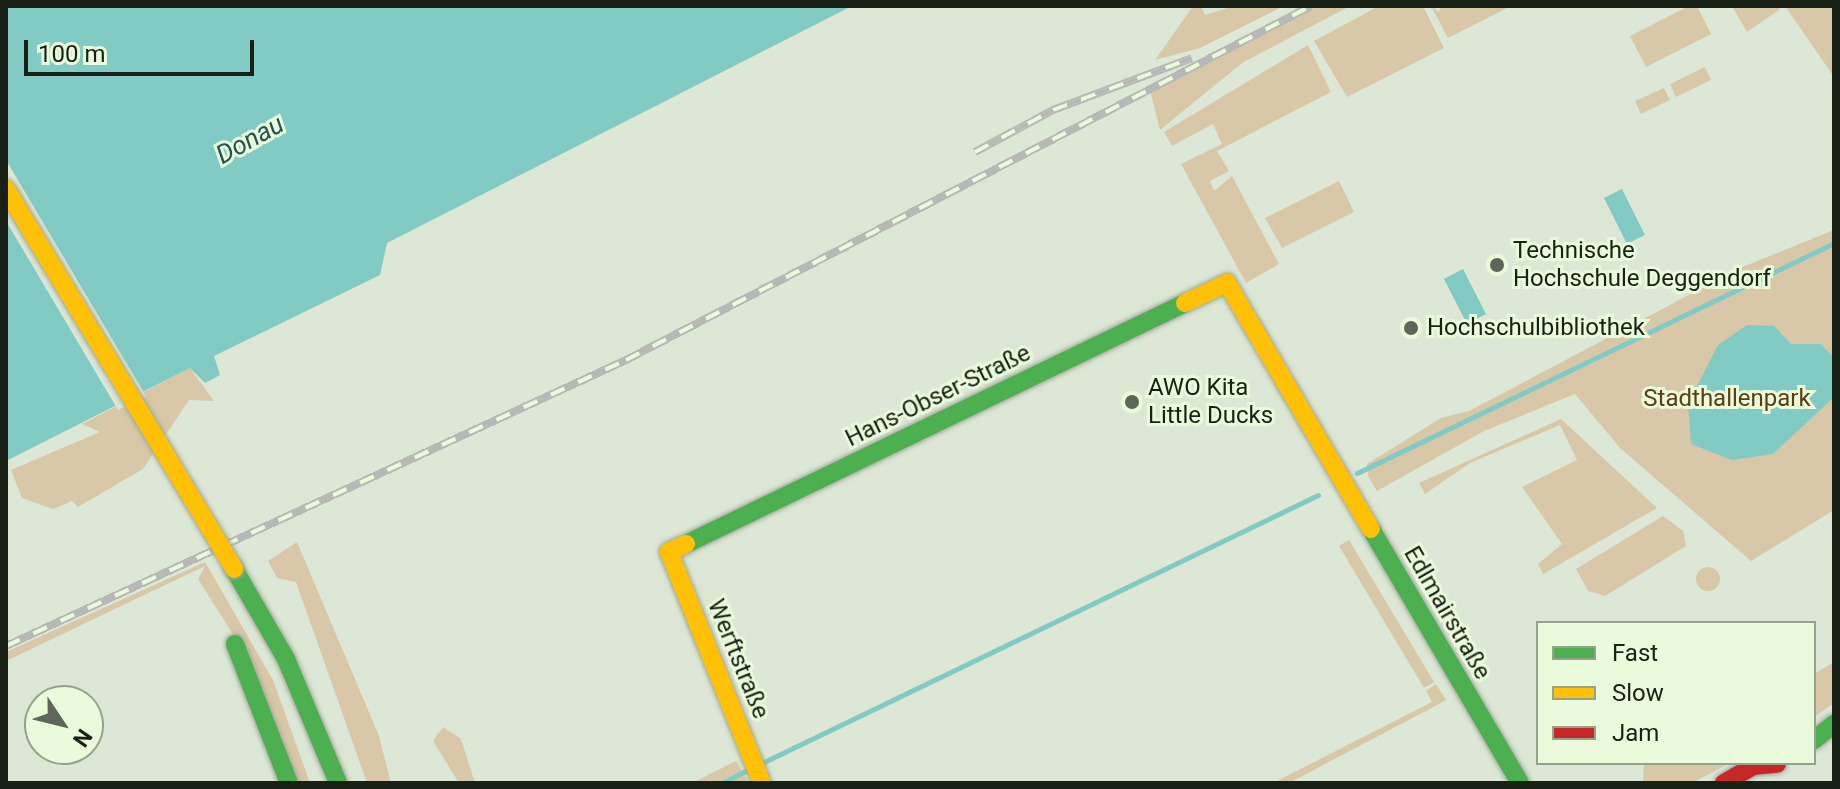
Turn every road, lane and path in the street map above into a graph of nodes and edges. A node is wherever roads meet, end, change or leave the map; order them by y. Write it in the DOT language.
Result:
graph roads {
  1 [pos="6,189"];
  2 [pos="1227,283"];
  3 [pos="669,552"];
  4 [pos="235,644"];
  5 [pos="1834,724"];
  6 [pos="1816,738"];
  7 [pos="1766,765"];
  8 [pos="1778,765"];
  9 [pos="289,783"];
  10 [pos="338,783"];
  11 [pos="762,783"];
  12 [pos="1520,783"];
  13 [pos="1724,783"];
  14 [pos="1755,783"];
  1 -- 10 [label="street, bridge"];
  2 -- 3 [label="street, Hans-Obser-Straße"];
  2 -- 12 [label="street, Edlmairstraße"];
  3 -- 11 [label="street, Werftstraße"];
  4 -- 9 [label="street"];
  5 -- 6 [label="street"];
  7 -- 13 [label="street"];
  8 -- 14 [label="street"];
}
